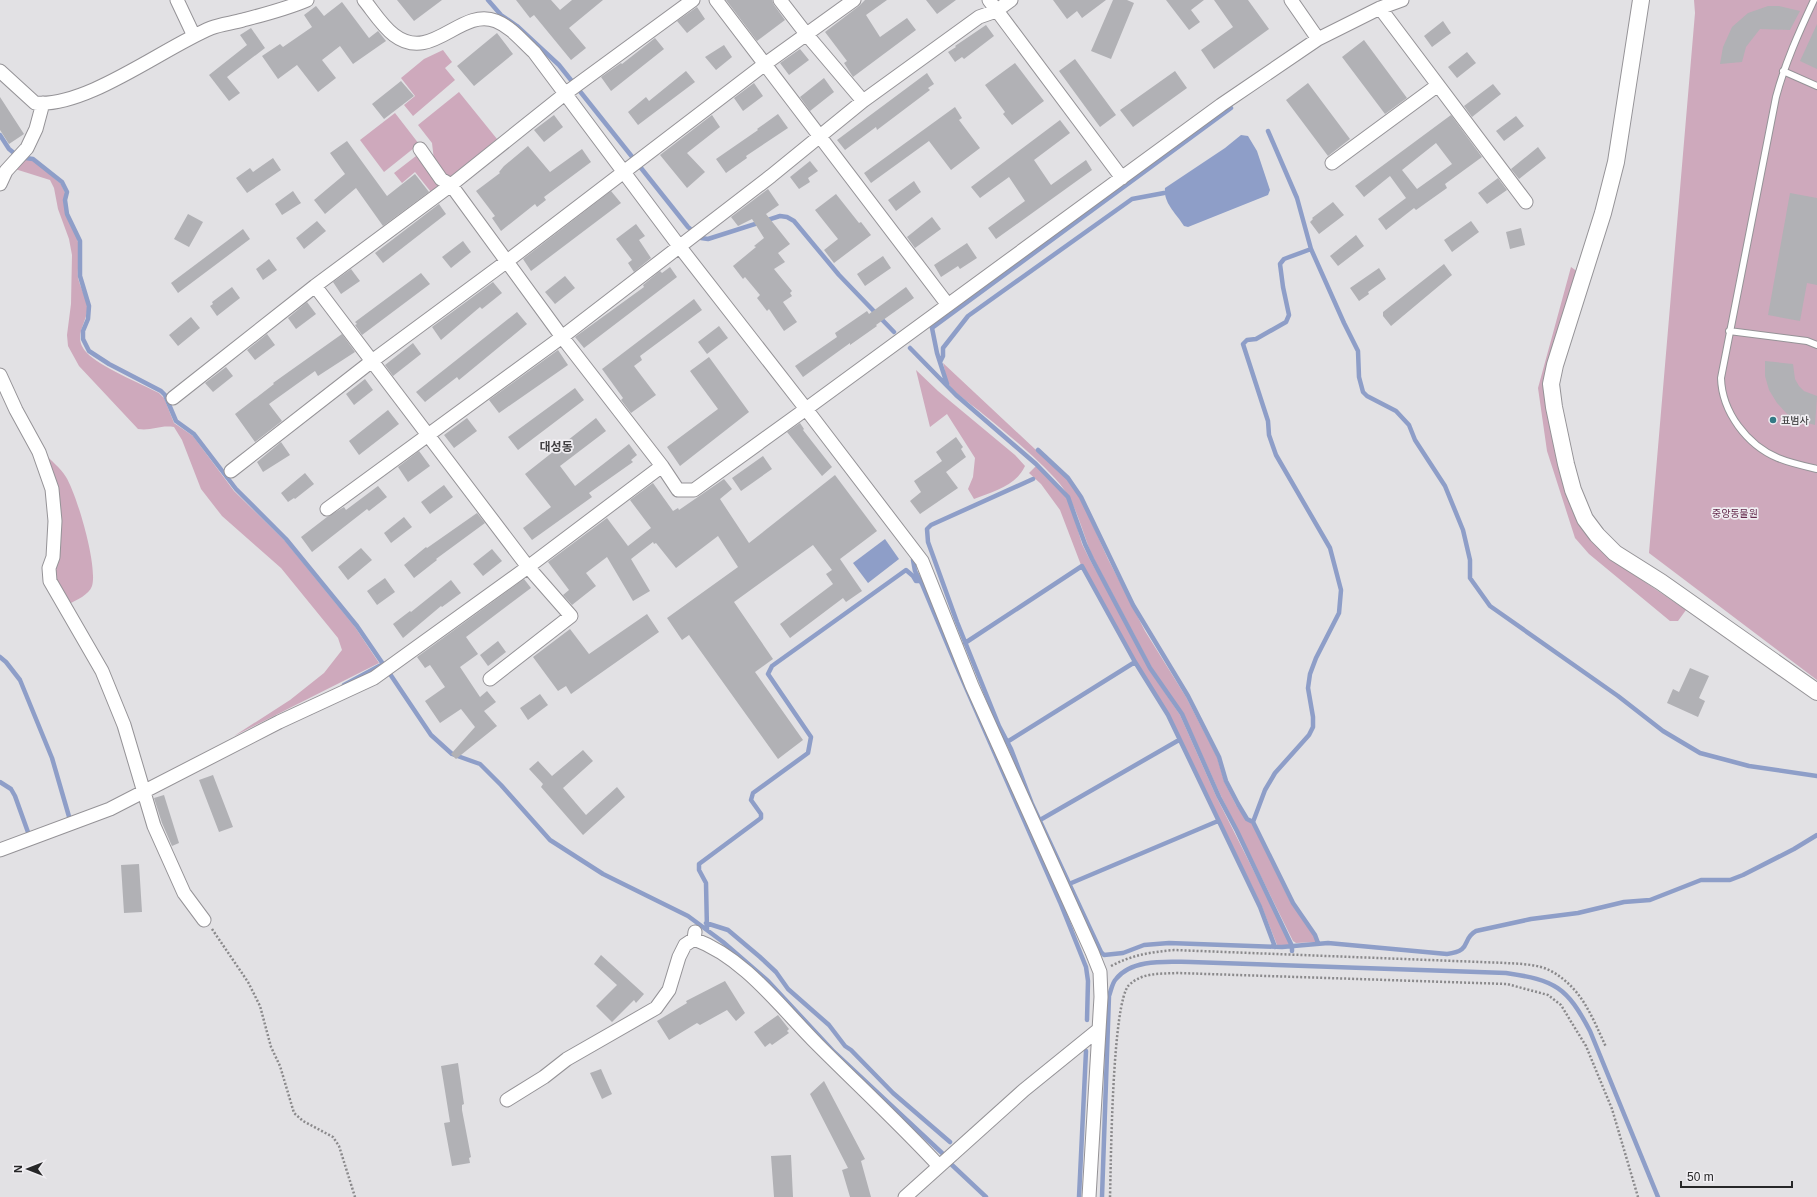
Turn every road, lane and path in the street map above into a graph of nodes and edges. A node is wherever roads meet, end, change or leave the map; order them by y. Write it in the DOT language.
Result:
graph roads {
  1 [pos="177,0"];
  2 [pos="308,0"];
  3 [pos="364,0"];
  4 [pos="693,0"];
  5 [pos="716,0"];
  6 [pos="780,0"];
  7 [pos="854,0"];
  8 [pos="988,0"];
  9 [pos="1011,0"];
  10 [pos="1291,0"];
  11 [pos="1402,0"];
  12 [pos="1641,0"];
  13 [pos="1814,0"];
  14 [pos="1380,8"];
  15 [pos="996,11"];
  16 [pos="807,35"];
  17 [pos="194,36"];
  18 [pos="1318,39"];
  19 [pos="765,64"];
  20 [pos="0,71"];
  21 [pos="1783,71"];
  22 [pos="1438,85"];
  23 [pos="1817,86"];
  24 [pos="572,89"];
  25 [pos="863,101"];
  26 [pos="43,103"];
  27 [pos="820,137"];
  28 [pos="420,149"];
  29 [pos="1332,163"];
  30 [pos="632,165"];
  31 [pos="1122,178"];
  32 [pos="0,184"];
  33 [pos="451,185"];
  34 [pos="1526,202"];
  35 [pos="679,246"];
  36 [pos="506,262"];
  37 [pos="315,286"];
  38 [pos="948,305"];
  39 [pos="1729,331"];
  40 [pos="562,337"];
  41 [pos="1817,345"];
  42 [pos="372,360"];
  43 [pos="0,375"];
  44 [pos="173,398"];
  45 [pos="806,409"];
  46 [pos="429,435"];
  47 [pos="662,466"];
  48 [pos="1817,469"];
  49 [pos="231,471"];
  50 [pos="327,509"];
  51 [pos="528,567"];
  52 [pos="490,679"];
  53 [pos="1817,692"];
  54 [pos="144,792"];
  55 [pos="0,850"];
  56 [pos="204,920"];
  57 [pos="1100,972"];
  58 [pos="1098,1030"];
  59 [pos="1606,1046"];
  60 [pos="507,1100"];
  61 [pos="939,1166"];
  62 [pos="355,1197"];
  63 [pos="905,1197"];
  64 [pos="1089,1197"];
  65 [pos="1110,1197"];
  66 [pos="1638,1197"];
  1 -- 17 [label="street"];
  2 -- 17 [label="street"];
  3 -- 24 [label="street"];
  4 -- 24 [label="street"];
  5 -- 19 [label="street"];
  6 -- 16 [label="street"];
  7 -- 16 [label="street"];
  8 -- 15 [label="street"];
  9 -- 15 [label="street"];
  10 -- 18 [label="street"];
  11 -- 14 [label="street"];
  12 -- 53 [label="street"];
  13 -- 21 [label="lane"];
  14 -- 18 [label="street"];
  14 -- 22 [label="street"];
  15 -- 25 [label="street"];
  15 -- 31 [label="street"];
  16 -- 19 [label="street"];
  16 -- 25 [label="street"];
  17 -- 26 [label="street"];
  18 -- 31 [label="street"];
  19 -- 27 [label="street"];
  19 -- 30 [label="street"];
  20 -- 26 [label="street"];
  21 -- 23 [label="lane"];
  21 -- 39 [label="lane"];
  22 -- 29 [label="street"];
  22 -- 34 [label="street"];
  24 -- 30 [label="street"];
  24 -- 33 [label="street"];
  25 -- 27 [label="street"];
  26 -- 32 [label="street"];
  27 -- 35 [label="street"];
  27 -- 38 [label="street"];
  28 -- 33 [label="street"];
  30 -- 35 [label="street"];
  30 -- 36 [label="street"];
  31 -- 38 [label="street"];
  33 -- 36 [label="street"];
  33 -- 37 [label="street"];
  35 -- 40 [label="street"];
  35 -- 45 [label="street"];
  36 -- 40 [label="street"];
  36 -- 42 [label="street"];
  37 -- 42 [label="street"];
  37 -- 44 [label="street"];
  38 -- 45 [label="street"];
  39 -- 41 [label="lane"];
  39 -- 48 [label="lane"];
  40 -- 46 [label="street"];
  40 -- 47 [label="street"];
  42 -- 46 [label="street"];
  42 -- 49 [label="street"];
  43 -- 54 [label="street"];
  45 -- 47 [label="street"];
  45 -- 57 [label="street"];
  46 -- 50 [label="street"];
  46 -- 51 [label="street"];
  47 -- 51 [label="street"];
  51 -- 52 [label="street"];
  51 -- 54 [label="street"];
  54 -- 55 [label="street"];
  54 -- 56 [label="street"];
  56 -- 62 [label="path"];
  57 -- 58 [label="street"];
  57 -- 59 [label="path"];
  58 -- 61 [label="street"];
  58 -- 64 [label="street"];
  60 -- 61 [label="street"];
  61 -- 63 [label="street"];
  65 -- 66 [label="path"];
}
